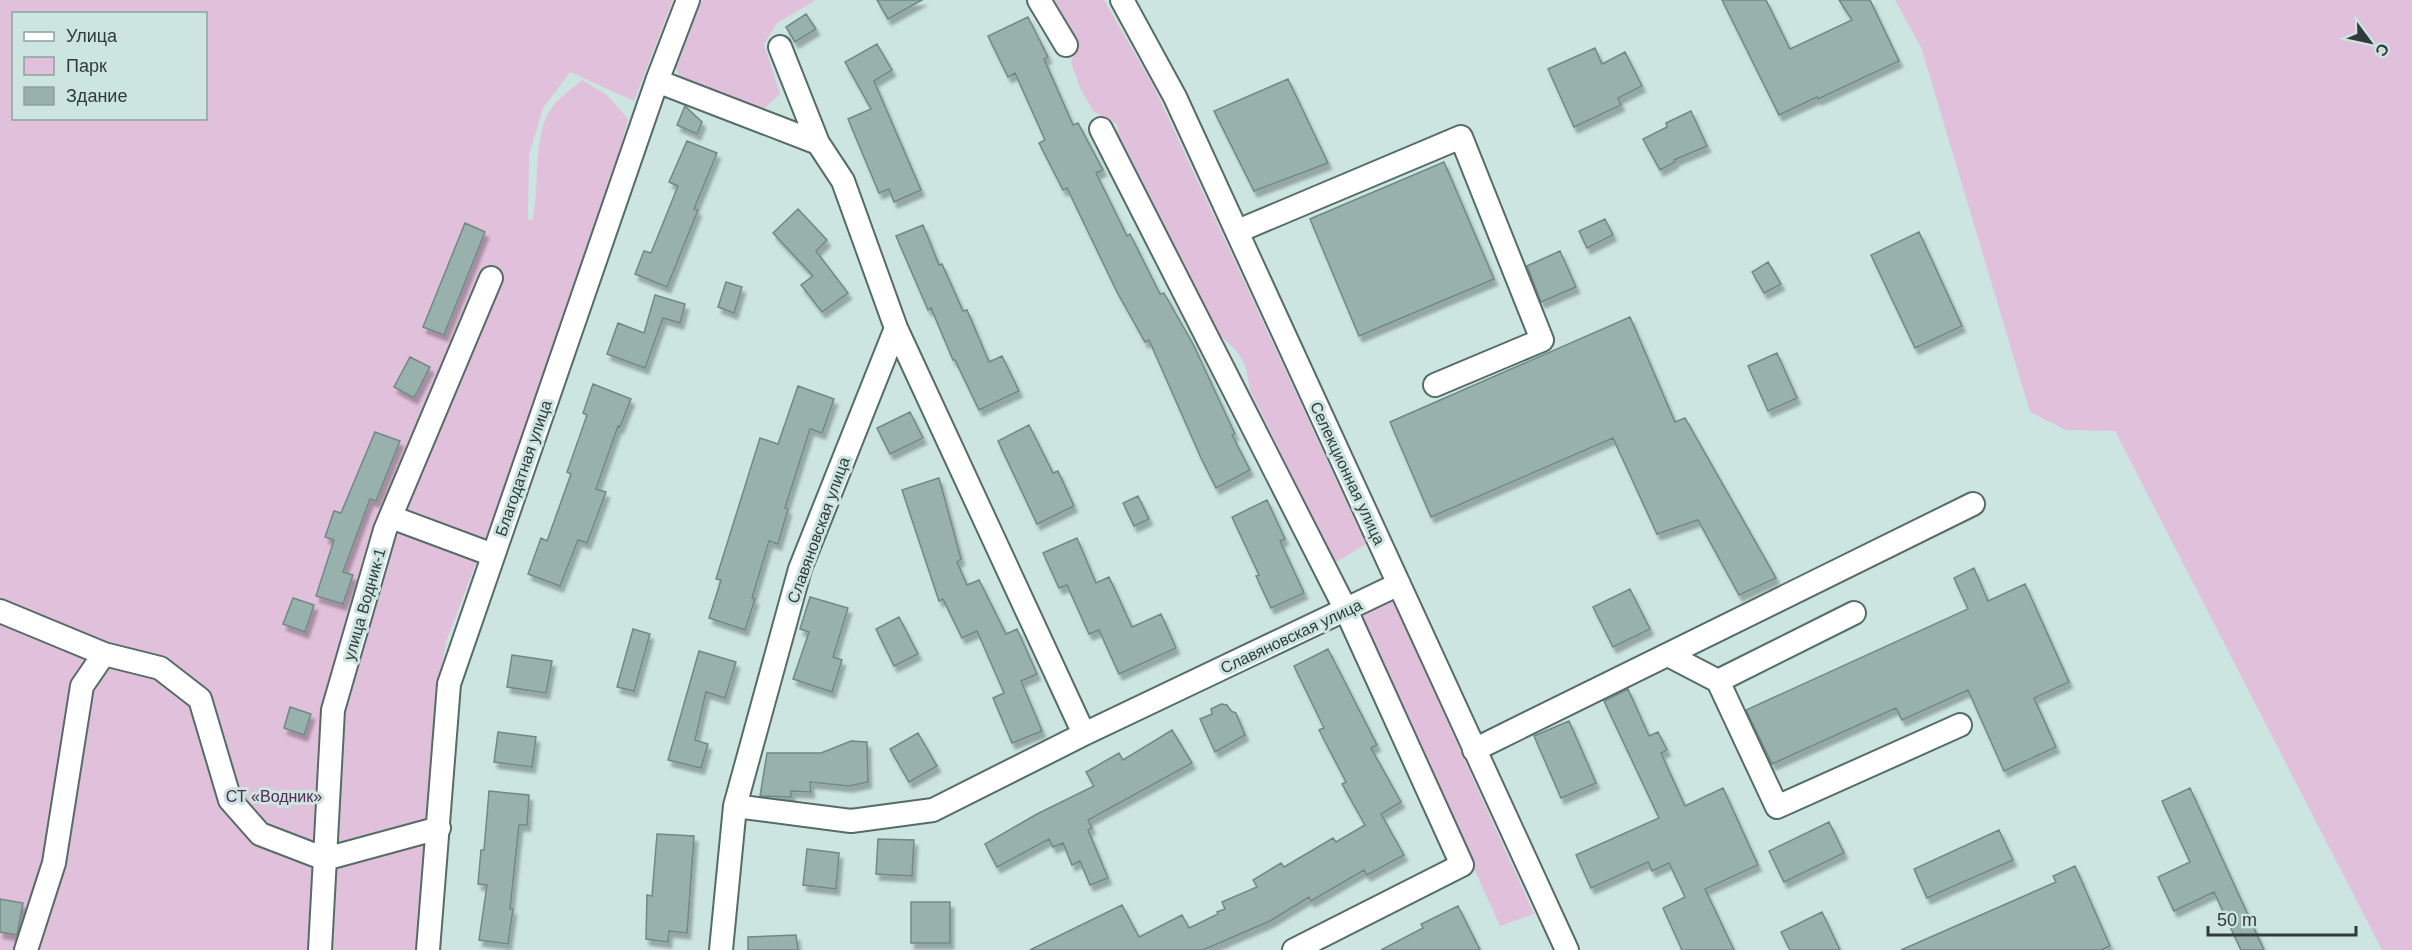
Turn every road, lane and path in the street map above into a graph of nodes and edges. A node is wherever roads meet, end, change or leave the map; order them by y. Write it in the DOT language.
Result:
graph roads {
  1 [pos="688,0"];
  2 [pos="1039,0"];
  3 [pos="1122,0"];
  4 [pos="1066,45"];
  5 [pos="780,47"];
  6 [pos="657,81"];
  7 [pos="1101,129"];
  8 [pos="818,143"];
  9 [pos="1238,231"];
  10 [pos="491,278"];
  11 [pos="896,328"];
  12 [pos="1435,385"];
  13 [pos="1973,504"];
  14 [pos="391,517"];
  15 [pos="493,555"];
  16 [pos="1400,584"];
  17 [pos="1346,610"];
  18 [pos="0,611"];
  19 [pos="1854,613"];
  20 [pos="104,654"];
  21 [pos="1668,655"];
  22 [pos="1718,681"];
  23 [pos="1960,725"];
  24 [pos="1084,734"];
  25 [pos="1473,750"];
  26 [pos="735,806"];
  27 [pos="439,828"];
  28 [pos="325,859"];
  29 [pos="26,950"];
  30 [pos="321,950"];
  31 [pos="428,950"];
  32 [pos="721,950"];
  33 [pos="1294,950"];
  34 [pos="1567,950"];
  1 -- 6 [label="street, Благодатная улица"];
  2 -- 4 [label="street"];
  3 -- 9 [label="street, Селекционная улица"];
  5 -- 8 [label="street"];
  6 -- 8 [label="street"];
  6 -- 15 [label="street, Благодатная улица"];
  7 -- 17 [label="street"];
  8 -- 11 [label="street"];
  9 -- 12 [label="street"];
  9 -- 16 [label="street, Селекционная улица"];
  10 -- 14 [label="street, улица Водник-1"];
  11 -- 24 [label="street"];
  11 -- 26 [label="street, Славяновская улица"];
  13 -- 21 [label="street"];
  14 -- 15 [label="street"];
  14 -- 28 [label="street, улица Водник-1"];
  15 -- 27 [label="street, Благодатная улица"];
  16 -- 17 [label="street, Славяновская улица"];
  16 -- 25 [label="street, Селекционная улица"];
  17 -- 24 [label="street, Славяновская улица"];
  17 -- 33 [label="street"];
  18 -- 20 [label="street"];
  19 -- 22 [label="street"];
  20 -- 28 [label="street"];
  20 -- 29 [label="street"];
  21 -- 22 [label="street"];
  21 -- 25 [label="street"];
  22 -- 23 [label="street"];
  24 -- 26 [label="street, Славяновская улица"];
  25 -- 34 [label="street, Селекционная улица"];
  26 -- 32 [label="street, Славяновская улица"];
  27 -- 28 [label="street"];
  27 -- 31 [label="street, Благодатная улица"];
  28 -- 30 [label="street, улица Водник-1"];
}
